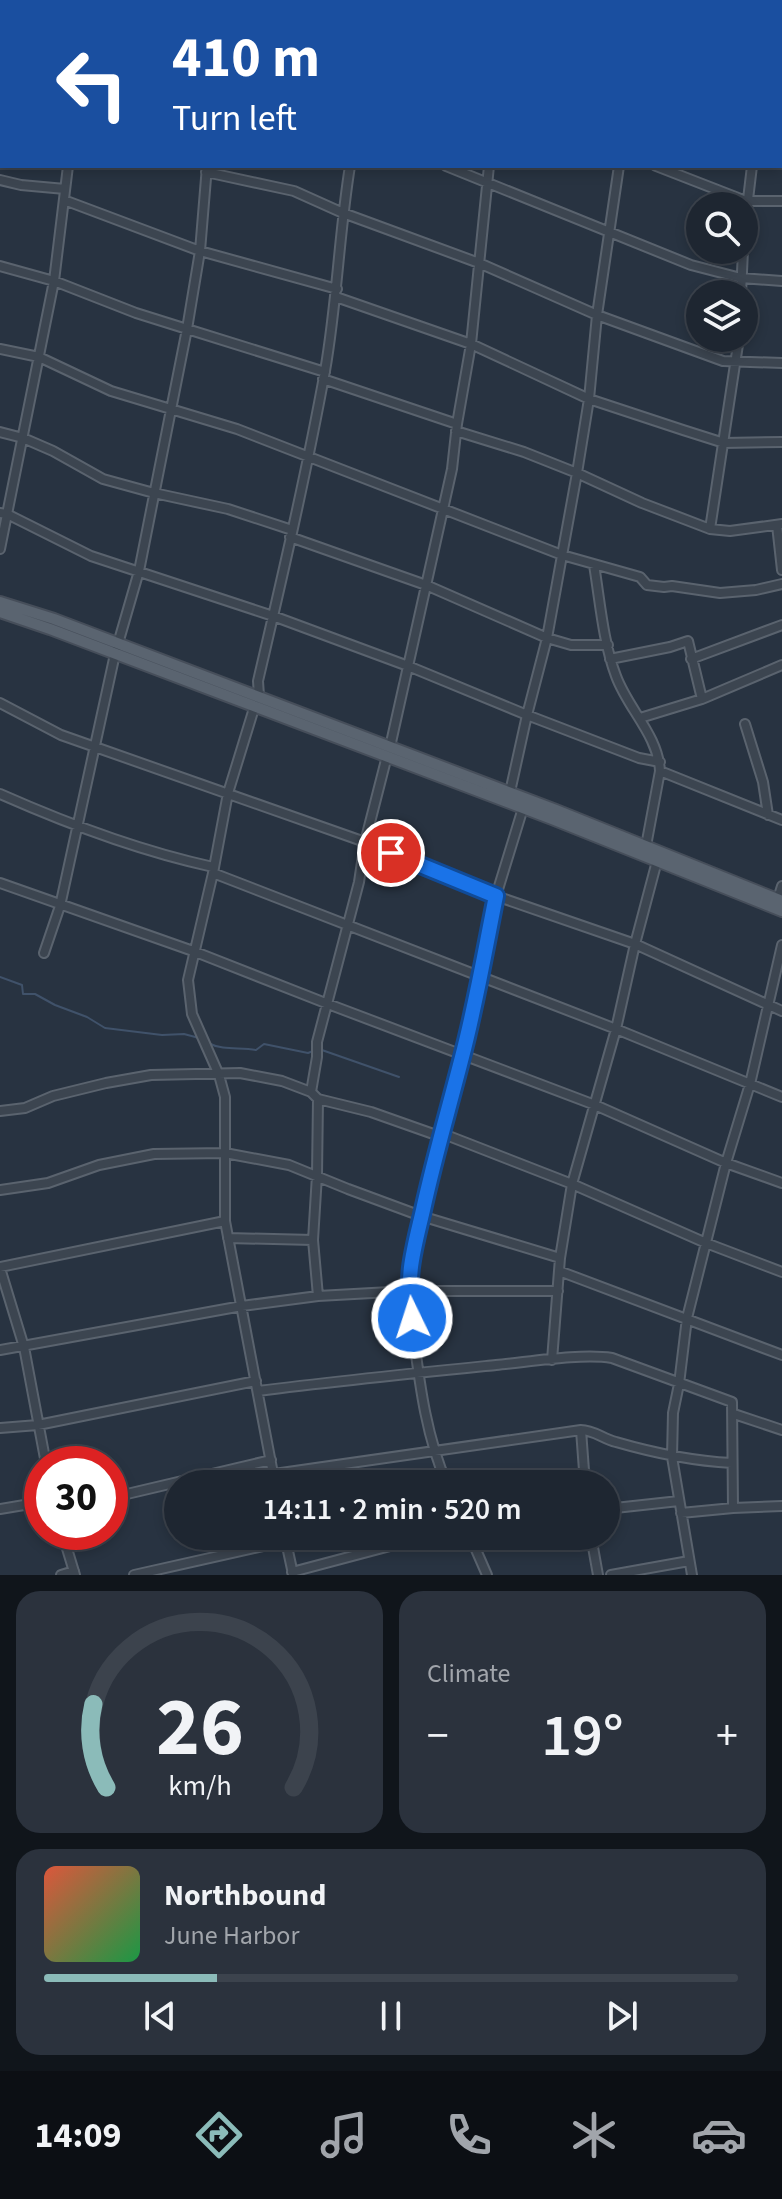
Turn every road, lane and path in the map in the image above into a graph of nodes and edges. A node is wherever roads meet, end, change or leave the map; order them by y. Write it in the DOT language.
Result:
graph roads {
  1 [pos="68,168"];
  2 [pos="206,168"];
  3 [pos="350,168"];
  4 [pos="451,168"];
  5 [pos="489,168"];
  6 [pos="619,168"];
  7 [pos="661,168"];
  8 [pos="752,168"];
  9 [pos="0,180"];
  10 [pos="488,182"];
  11 [pos="65,189"];
  12 [pos="723,192"];
  13 [pos="748,192"];
  14 [pos="64,200"];
  15 [pos="758,201"];
  16 [pos="782,201"];
  17 [pos="343,213"];
  18 [pos="609,231"];
  19 [pos="200,251"];
  20 [pos="479,263"];
  21 [pos="742,264"];
  22 [pos="0,266"];
  23 [pos="741,278"];
  24 [pos="54,281"];
  25 [pos="782,281"];
  26 [pos="336,293"];
  27 [pos="597,315"];
  28 [pos="187,329"];
  29 [pos="471,344"];
  30 [pos="0,349"];
  31 [pos="736,352"];
  32 [pos="39,357"];
  33 [pos="735,360"];
  34 [pos="782,363"];
  35 [pos="324,375"];
  36 [pos="589,399"];
  37 [pos="171,411"];
  38 [pos="457,427"];
  39 [pos="0,432"];
  40 [pos="23,438"];
  41 [pos="782,442"];
  42 [pos="724,443"];
  43 [pos="309,456"];
  44 [pos="577,473"];
  45 [pos="154,493"];
  46 [pos="445,508"];
  47 [pos="3,514"];
  48 [pos="779,524"];
  49 [pos="710,529"];
  50 [pos="291,534"];
  51 [pos="0,549"];
  52 [pos="562,555"];
  53 [pos="594,565"];
  54 [pos="782,570"];
  55 [pos="139,571"];
  56 [pos="782,584"];
  57 [pos="426,585"];
  58 [pos="0,602"];
  59 [pos="0,612"];
  60 [pos="273,616"];
  61 [pos="782,625"];
  62 [pos="547,638"];
  63 [pos="608,645"];
  64 [pos="117,649"];
  65 [pos="610,659"];
  66 [pos="691,659"];
  67 [pos="782,665"];
  68 [pos="408,666"];
  69 [pos="702,699"];
  70 [pos="257,701"];
  71 [pos="0,703"];
  72 [pos="527,715"];
  73 [pos="640,718"];
  74 [pos="745,724"];
  75 [pos="95,745"];
  76 [pos="389,752"];
  77 [pos="660,766"];
  78 [pos="510,792"];
  79 [pos="228,793"];
  80 [pos="0,794"];
  81 [pos="523,808"];
  82 [pos="768,815"];
  83 [pos="782,820"];
  84 [pos="77,828"];
  85 [pos="365,842"];
  86 [pos="646,846"];
  87 [pos="657,861"];
  88 [pos="213,870"];
  89 [pos="0,883"];
  90 [pos="782,886"];
  91 [pos="496,896"];
  92 [pos="780,900"];
  93 [pos="60,906"];
  94 [pos="782,911"];
  95 [pos="347,923"];
  96 [pos="635,944"];
  97 [pos="782,945"];
  98 [pos="193,951"];
  99 [pos="44,953"];
  100 [pos="480,977"];
  101 [pos="328,1004"];
  102 [pos="767,1005"];
  103 [pos="782,1011"];
  104 [pos="616,1029"];
  105 [pos="463,1055"];
  106 [pos="219,1075"];
  107 [pos="750,1084"];
  108 [pos="314,1095"];
  109 [pos="782,1097"];
  110 [pos="595,1105"];
  111 [pos="0,1111"];
  112 [pos="440,1134"];
  113 [pos="225,1153"];
  114 [pos="726,1163"];
  115 [pos="317,1175"];
  116 [pos="782,1183"];
  117 [pos="572,1184"];
  118 [pos="0,1190"];
  119 [pos="421,1216"];
  120 [pos="225,1221"];
  121 [pos="228,1238"];
  122 [pos="313,1240"];
  123 [pos="706,1243"];
  124 [pos="560,1258"];
  125 [pos="0,1268"];
  126 [pos="559,1271"];
  127 [pos="782,1272"];
  128 [pos="408,1291"];
  129 [pos="558,1291"];
  130 [pos="318,1296"];
  131 [pos="242,1306"];
  132 [pos="687,1318"];
  133 [pos="24,1347"];
  134 [pos="0,1350"];
  135 [pos="782,1355"];
  136 [pos="552,1360"];
  137 [pos="418,1373"];
  138 [pos="256,1381"];
  139 [pos="679,1384"];
  140 [pos="258,1391"];
  141 [pos="734,1414"];
  142 [pos="38,1425"];
  143 [pos="0,1428"];
  144 [pos="581,1430"];
  145 [pos="782,1430"];
  146 [pos="42,1446"];
  147 [pos="434,1452"];
  148 [pos="672,1457"];
  149 [pos="271,1460"];
  150 [pos="732,1463"];
  151 [pos="273,1470"];
  152 [pos="303,1470"];
  153 [pos="441,1470"];
  154 [pos="584,1470"];
  155 [pos="128,1494"];
  156 [pos="679,1501"];
  157 [pos="24,1505"];
  158 [pos="782,1506"];
  159 [pos="620,1507"];
  160 [pos="733,1508"];
  161 [pos="0,1509"];
  162 [pos="681,1513"];
  163 [pos="68,1550"];
  164 [pos="239,1550"];
  165 [pos="288,1550"];
  166 [pos="377,1550"];
  167 [pos="476,1550"];
  168 [pos="594,1550"];
  169 [pos="689,1561"];
  170 [pos="75,1573"];
  171 [pos="293,1573"];
  172 [pos="61,1575"];
  173 [pos="134,1575"];
  174 [pos="487,1575"];
  175 [pos="598,1575"];
  176 [pos="611,1575"];
  177 [pos="692,1575"];
  1 -- 11 [label="street"];
  2 -- 17 [label="street"];
  2 -- 19 [label="street"];
  3 -- 17 [label="street"];
  4 -- 10 [label="street"];
  5 -- 10 [label="street"];
  6 -- 18 [label="street"];
  7 -- 12 [label="street"];
  8 -- 13 [label="street"];
  9 -- 11 [label="street"];
  10 -- 18 [label="street"];
  10 -- 20 [label="street"];
  11 -- 14 [label="street"];
  14 -- 19 [label="street"];
  14 -- 24 [label="street"];
  15 -- 16 [label="street"];
  17 -- 20 [label="street"];
  17 -- 26 [label="street"];
  18 -- 23 [label="street"];
  18 -- 27 [label="street"];
  19 -- 26 [label="street"];
  19 -- 28 [label="street"];
  20 -- 27 [label="street"];
  20 -- 29 [label="street"];
  21 -- 23 [label="street"];
  22 -- 24 [label="street"];
  23 -- 25 [label="street"];
  24 -- 28 [label="street"];
  24 -- 32 [label="street"];
  26 -- 29 [label="street"];
  26 -- 35 [label="street"];
  27 -- 33 [label="street"];
  27 -- 36 [label="street"];
  28 -- 35 [label="street"];
  28 -- 37 [label="street"];
  29 -- 36 [label="street"];
  29 -- 38 [label="street"];
  30 -- 32 [label="street"];
  31 -- 33 [label="street"];
  32 -- 37 [label="street"];
  32 -- 40 [label="street"];
  33 -- 34 [label="street"];
  33 -- 42 [label="street"];
  35 -- 38 [label="street"];
  35 -- 43 [label="street"];
  36 -- 42 [label="street"];
  36 -- 44 [label="street"];
  37 -- 43 [label="street"];
  37 -- 45 [label="street"];
  38 -- 44 [label="street"];
  38 -- 46 [label="street"];
  39 -- 40 [label="street"];
  40 -- 45 [label="street"];
  40 -- 47 [label="street"];
  41 -- 42 [label="street"];
  42 -- 49 [label="street"];
  43 -- 46 [label="street"];
  43 -- 50 [label="street"];
  44 -- 49 [label="street"];
  44 -- 52 [label="street"];
  45 -- 50 [label="street"];
  45 -- 55 [label="street"];
  46 -- 52 [label="street"];
  46 -- 57 [label="street"];
  47 -- 51 [label="street"];
  47 -- 55 [label="street"];
  48 -- 49 [label="street"];
  48 -- 54 [label="street"];
  50 -- 57 [label="street"];
  50 -- 60 [label="street"];
  52 -- 53 [label="street"];
  52 -- 62 [label="street"];
  53 -- 56 [label="street"];
  53 -- 63 [label="street"];
  55 -- 60 [label="street"];
  55 -- 64 [label="street"];
  57 -- 62 [label="street"];
  57 -- 68 [label="street"];
  58 -- 64 [label="main road"];
  59 -- 64 [label="main road"];
  60 -- 68 [label="street"];
  60 -- 70 [label="street"];
  61 -- 66 [label="street"];
  62 -- 63 [label="street"];
  62 -- 72 [label="street"];
  63 -- 65 [label="street"];
  64 -- 70 [label="main road"];
  64 -- 75 [label="street"];
  65 -- 66 [label="street"];
  65 -- 73 [label="street"];
  66 -- 69 [label="street"];
  67 -- 69 [label="street"];
  68 -- 72 [label="street"];
  68 -- 76 [label="street"];
  69 -- 73 [label="street"];
  70 -- 76 [label="main road"];
  70 -- 79 [label="street"];
  71 -- 75 [label="street"];
  72 -- 77 [label="street"];
  72 -- 78 [label="street"];
  73 -- 77 [label="street"];
  74 -- 82 [label="street"];
  75 -- 79 [label="street"];
  75 -- 84 [label="street"];
  76 -- 78 [label="main road"];
  76 -- 81 [label="main road"];
  76 -- 85 [label="street"];
  77 -- 82 [label="street"];
  77 -- 86 [label="street"];
  78 -- 86 [label="main road"];
  79 -- 85 [label="street"];
  79 -- 88 [label="street"];
  80 -- 84 [label="street"];
  81 -- 87 [label="main road"];
  81 -- 91 [label="street"];
  82 -- 83 [label="street"];
  84 -- 88 [label="street"];
  84 -- 93 [label="street"];
  85 -- 91 [label="street"];
  85 -- 95 [label="street"];
  86 -- 92 [label="main road"];
  87 -- 94 [label="main road"];
  87 -- 96 [label="street"];
  88 -- 95 [label="street"];
  88 -- 98 [label="street"];
  89 -- 93 [label="street"];
  90 -- 92 [label="street"];
  91 -- 96 [label="street"];
  91 -- 100 [label="street"];
  93 -- 98 [label="street"];
  93 -- 99 [label="street"];
  95 -- 100 [label="street"];
  95 -- 101 [label="street"];
  96 -- 102 [label="street"];
  96 -- 104 [label="street"];
  97 -- 102 [label="street"];
  98 -- 101 [label="street"];
  98 -- 106 [label="street"];
  100 -- 104 [label="street"];
  100 -- 105 [label="street"];
  101 -- 105 [label="street"];
  101 -- 108 [label="street"];
  102 -- 103 [label="street"];
  102 -- 107 [label="street"];
  104 -- 107 [label="street"];
  104 -- 110 [label="street"];
  105 -- 110 [label="street"];
  105 -- 112 [label="street"];
  106 -- 108 [label="street"];
  106 -- 111 [label="street"];
  106 -- 113 [label="street"];
  107 -- 109 [label="street"];
  107 -- 114 [label="street"];
  108 -- 112 [label="street"];
  108 -- 115 [label="street"];
  110 -- 114 [label="street"];
  110 -- 117 [label="street"];
  112 -- 117 [label="street"];
  112 -- 119 [label="street"];
  113 -- 115 [label="street"];
  113 -- 118 [label="street"];
  113 -- 120 [label="street"];
  114 -- 116 [label="street"];
  114 -- 123 [label="street"];
  115 -- 119 [label="street"];
  115 -- 122 [label="street"];
  117 -- 123 [label="street"];
  117 -- 124 [label="street"];
  119 -- 124 [label="street"];
  119 -- 128 [label="street"];
  120 -- 121 [label="street"];
  120 -- 125 [label="street"];
  121 -- 122 [label="street"];
  121 -- 131 [label="street"];
  122 -- 130 [label="street"];
  123 -- 127 [label="street"];
  123 -- 132 [label="street"];
  124 -- 126 [label="street"];
  125 -- 133 [label="street"];
  126 -- 129 [label="street"];
  126 -- 132 [label="street"];
  128 -- 129 [label="street"];
  128 -- 130 [label="street"];
  128 -- 137 [label="street"];
  129 -- 136 [label="street"];
  130 -- 131 [label="street"];
  131 -- 133 [label="street"];
  131 -- 138 [label="street"];
  132 -- 135 [label="street"];
  132 -- 139 [label="street"];
  133 -- 134 [label="street"];
  133 -- 142 [label="street"];
  136 -- 137 [label="street"];
  136 -- 139 [label="street"];
  137 -- 140 [label="street"];
  137 -- 147 [label="street"];
  138 -- 140 [label="street"];
  138 -- 142 [label="street"];
  139 -- 141 [label="street"];
  139 -- 148 [label="street"];
  140 -- 149 [label="street"];
  141 -- 145 [label="street"];
  141 -- 150 [label="street"];
  142 -- 143 [label="street"];
  142 -- 146 [label="street"];
  144 -- 147 [label="street"];
  144 -- 148 [label="street"];
  144 -- 154 [label="street"];
  147 -- 152 [label="street"];
  147 -- 153 [label="street"];
  148 -- 150 [label="street"];
  148 -- 156 [label="street"];
  149 -- 151 [label="street"];
  149 -- 155 [label="street"];
  150 -- 160 [label="street"];
  156 -- 159 [label="street"];
  156 -- 162 [label="street"];
  157 -- 161 [label="street"];
  158 -- 160 [label="street"];
  160 -- 162 [label="street"];
  162 -- 169 [label="street"];
  163 -- 170 [label="street"];
  164 -- 173 [label="street"];
  165 -- 171 [label="street"];
  166 -- 171 [label="street"];
  167 -- 174 [label="street"];
  168 -- 175 [label="street"];
  169 -- 176 [label="street"];
  169 -- 177 [label="street"];
  170 -- 172 [label="street"];
}
